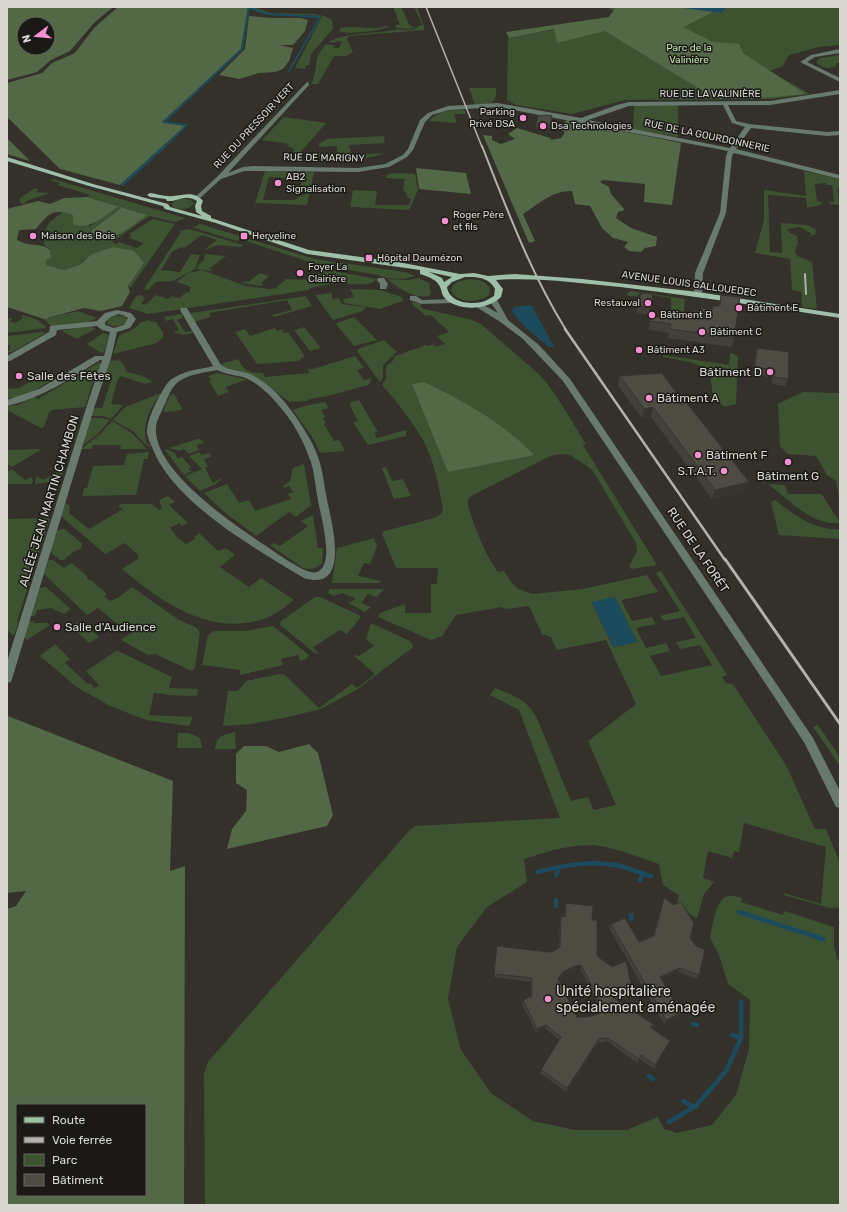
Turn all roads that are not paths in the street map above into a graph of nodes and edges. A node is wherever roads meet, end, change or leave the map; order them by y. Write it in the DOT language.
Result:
graph roads {
  1 [pos="826,48"];
  2 [pos="840,51"];
  3 [pos="832,52"];
  4 [pos="840,80"];
  5 [pos="307,84"];
  6 [pos="840,92"];
  7 [pos="725,104"];
  8 [pos="498,105"];
  9 [pos="581,120"];
  10 [pos="749,126"];
  11 [pos="840,133"];
  12 [pos="732,150"];
  13 [pos="7,158"];
  14 [pos="840,177"];
  15 [pos="72,178"];
  16 [pos="216,180"];
  17 [pos="184,196"];
  18 [pos="173,198"];
  19 [pos="197,198"];
  20 [pos="166,205"];
  21 [pos="198,206"];
  22 [pos="179,212"];
  23 [pos="218,222"];
  24 [pos="372,262"];
  25 [pos="460,276"];
  26 [pos="488,278"];
  27 [pos="534,278"];
  28 [pos="444,289"];
  29 [pos="499,289"];
  30 [pos="698,294"];
  31 [pos="493,300"];
  32 [pos="453,301"];
  33 [pos="477,305"];
  34 [pos="184,310"];
  35 [pos="840,316"];
  36 [pos="100,323"];
  37 [pos="513,328"];
  38 [pos="114,330"];
  39 [pos="107,358"];
  40 [pos="7,359"];
  41 [pos="218,367"];
  42 [pos="7,402"];
  43 [pos="7,679"];
  44 [pos="840,803"];
  1 -- 3 [label="street"];
  2 -- 3 [label="street"];
  3 -- 4 [label="street"];
  5 -- 16 [label="street, RUE DU PRESSOIR VERT"];
  6 -- 7 [label="street, RUE DE LA VALINIÈRE"];
  7 -- 9 [label="street, RUE DE LA VALINIÈRE"];
  7 -- 10 [label="street"];
  8 -- 9 [label="street, RUE DE LA GOURDONNERIE"];
  8 -- 16 [label="street, RUE DE MARIGNY"];
  9 -- 12 [label="street, RUE DE LA GOURDONNERIE"];
  10 -- 11 [label="street"];
  10 -- 12 [label="street"];
  12 -- 14 [label="street, RUE DE LA GOURDONNERIE"];
  12 -- 30 [label="street"];
  13 -- 15 [label="main road"];
  15 -- 18 [label="main road"];
  15 -- 20 [label="main road"];
  16 -- 17 [label="street, RUE DU PRESSOIR VERT"];
  16 -- 19 [label="street, RUE DU PRESSOIR VERT"];
  17 -- 18 [label="main road"];
  17 -- 19 [label="main road"];
  18 -- 20 [label="main road"];
  19 -- 21 [label="main road"];
  20 -- 22 [label="main road"];
  21 -- 22 [label="main road"];
  21 -- 23 [label="main road"];
  22 -- 23 [label="main road"];
  23 -- 24 [label="main road"];
  24 -- 25 [label="main road"];
  24 -- 28 [label="main road"];
  25 -- 26 [label="main road"];
  25 -- 28 [label="main road"];
  26 -- 27 [label="main road, AVENUE LOUIS GALLOUEDEC"];
  26 -- 29 [label="main road"];
  27 -- 29 [label="main road, AVENUE LOUIS GALLOUEDEC"];
  27 -- 30 [label="main road, AVENUE LOUIS GALLOUEDEC"];
  28 -- 32 [label="main road"];
  28 -- 32 [label="street"];
  29 -- 31 [label="main road"];
  30 -- 35 [label="main road, AVENUE LOUIS GALLOUEDEC"];
  31 -- 33 [label="main road, RUE DE LA FORÊT"];
  31 -- 37 [label="street, RUE DE LA FORÊT"];
  32 -- 33 [label="main road, RUE DE LA FORÊT"];
  33 -- 37 [label="street, RUE DE LA FORÊT"];
  34 -- 41 [label="street"];
  36 -- 38 [label="street"];
  36 -- 38 [label="street"];
  36 -- 40 [label="street"];
  37 -- 44 [label="street, RUE DE LA FORÊT"];
  38 -- 39 [label="street, ALLÉE JEAN MARTIN CHAMBON"];
  39 -- 42 [label="street"];
  39 -- 43 [label="street, ALLÉE JEAN MARTIN CHAMBON"];
  41 -- 41 [label="street"];
}
